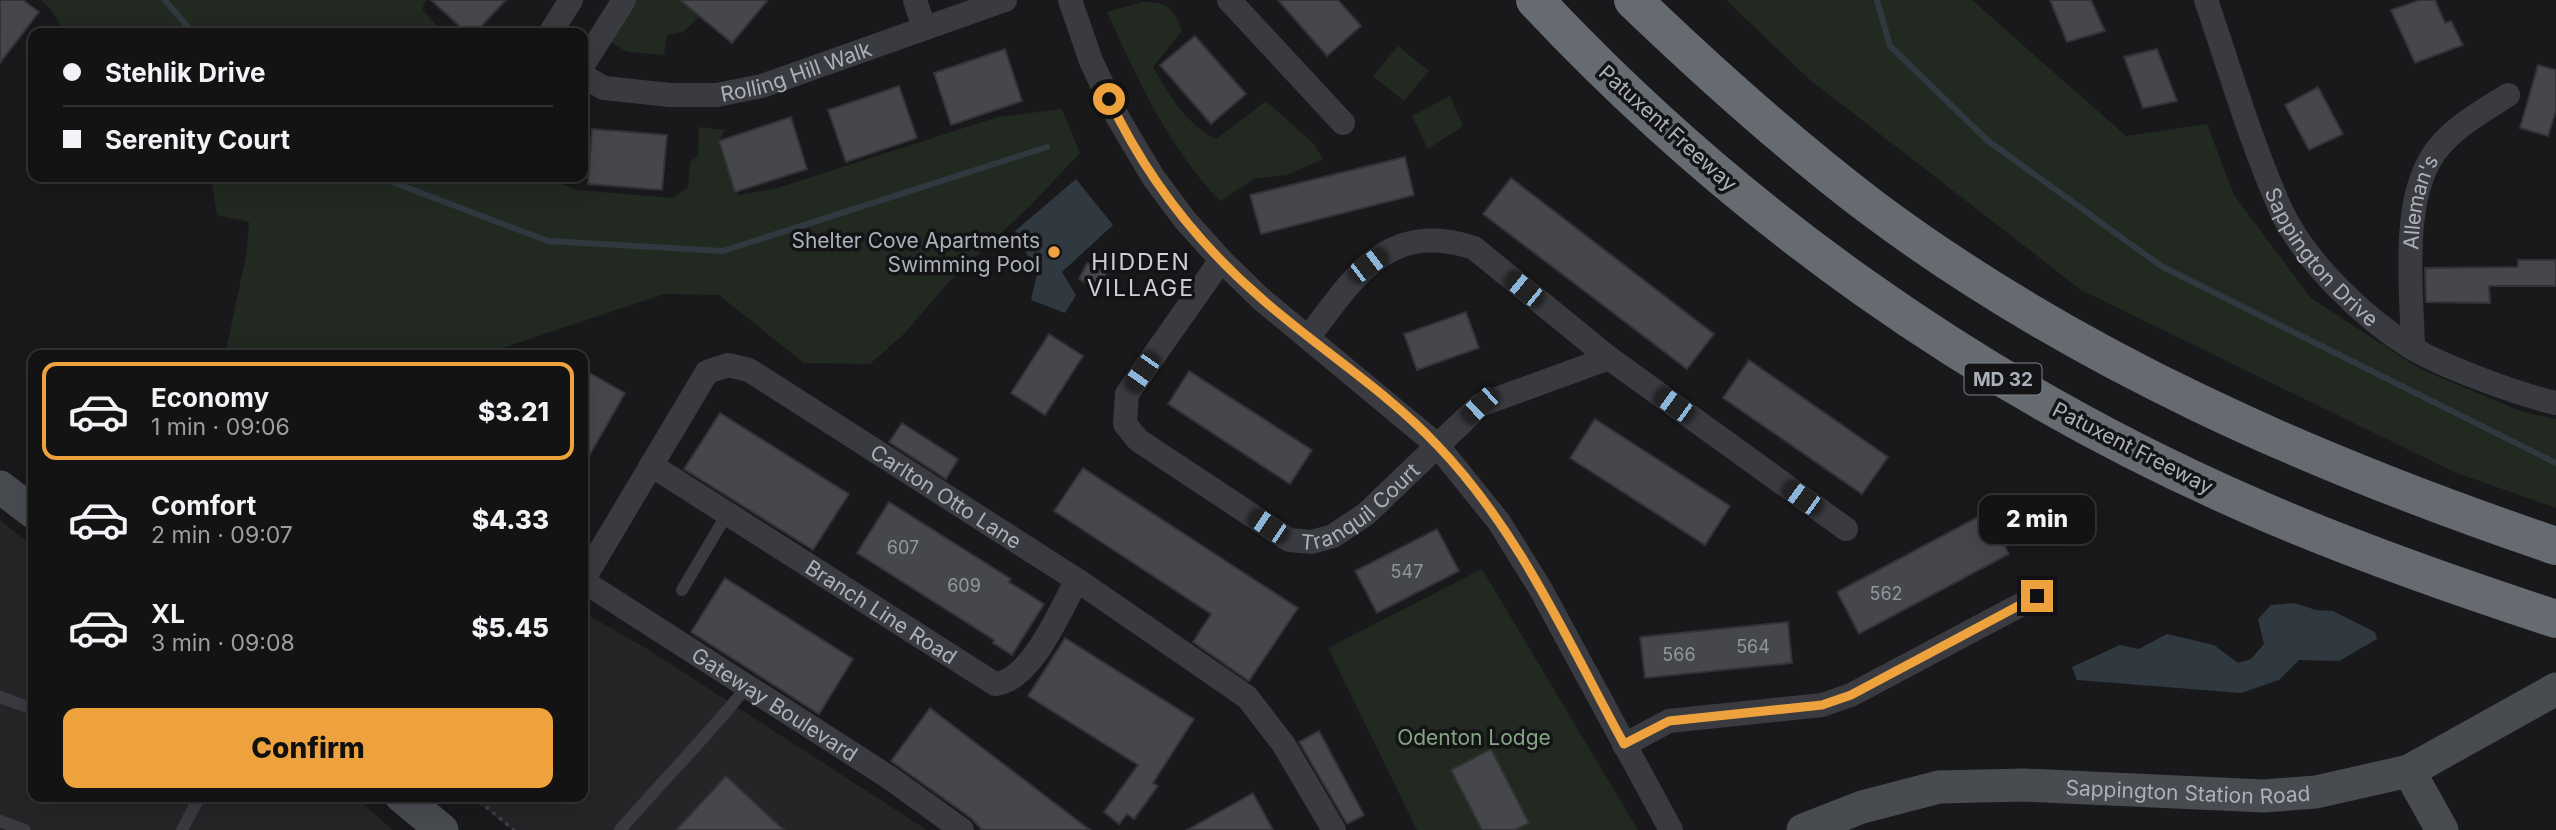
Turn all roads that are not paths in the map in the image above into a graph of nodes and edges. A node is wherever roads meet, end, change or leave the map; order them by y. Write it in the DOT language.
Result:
graph roads {
  1 [pos="571,0"];
  2 [pos="624,0"];
  3 [pos="915,0"];
  4 [pos="1005,0"];
  5 [pos="1070,0"];
  6 [pos="1229,0"];
  7 [pos="1535,0"];
  8 [pos="1633,0"];
  9 [pos="2206,0"];
  10 [pos="553,28"];
  11 [pos="925,28"];
  12 [pos="588,57"];
  13 [pos="588,79"];
  14 [pos="2508,95"];
  15 [pos="1343,123"];
  16 [pos="1221,260"];
  17 [pos="1308,338"];
  18 [pos="2413,348"];
  19 [pos="1609,358"];
  20 [pos="2556,403"];
  21 [pos="1437,445"];
  22 [pos="651,465"];
  23 [pos="0,487"];
  24 [pos="28,508"];
  25 [pos="727,514"];
  26 [pos="1846,529"];
  27 [pos="2556,546"];
  28 [pos="588,572"];
  29 [pos="1077,580"];
  30 [pos="588,584"];
  31 [pos="682,590"];
  32 [pos="2037,596"];
  33 [pos="2556,619"];
  34 [pos="748,685"];
  35 [pos="2556,689"];
  36 [pos="0,697"];
  37 [pos="28,707"];
  38 [pos="1624,744"];
  39 [pos="2409,771"];
  40 [pos="197,802"];
  41 [pos="408,802"];
  42 [pos="0,821"];
  43 [pos="25,830"];
  44 [pos="182,830"];
  45 [pos="442,830"];
  46 [pos="620,830"];
  47 [pos="962,830"];
  48 [pos="1334,830"];
  49 [pos="1671,830"];
  50 [pos="1803,830"];
  51 [pos="2442,830"];
  1 -- 10 [label="street"];
  2 -- 12 [label="street"];
  3 -- 11 [label="street"];
  4 -- 11 [label="street, Rolling Hill Walk"];
  5 -- 16 [label="street"];
  6 -- 15 [label="street"];
  7 -- 33 [label="highway, Patuxent Freeway / MD 32"];
  8 -- 27 [label="highway"];
  9 -- 18 [label="street, Sappington Drive"];
  11 -- 13 [label="street, Rolling Hill Walk"];
  14 -- 18 [label="street, Alleman's"];
  16 -- 17 [label="street"];
  16 -- 21 [label="street, Tranquil Court"];
  17 -- 19 [label="street"];
  17 -- 21 [label="street"];
  18 -- 20 [label="street, Sappington Drive"];
  19 -- 21 [label="street, Tranquil Court"];
  19 -- 26 [label="street"];
  21 -- 38 [label="street"];
  22 -- 25 [label="street, Branch Line Road"];
  22 -- 28 [label="street, Carlton Otto Lane"];
  22 -- 29 [label="street, Carlton Otto Lane"];
  23 -- 24 [label="main road"];
  25 -- 29 [label="street, Branch Line Road"];
  25 -- 31 [label="lane"];
  29 -- 48 [label="street, Carlton Otto Lane"];
  30 -- 34 [label="street, Gateway Boulevard"];
  32 -- 38 [label="street"];
  34 -- 46 [label="lane"];
  34 -- 47 [label="street, Gateway Boulevard"];
  35 -- 39 [label="main road, Sappington Station Road"];
  36 -- 37 [label="lane"];
  38 -- 49 [label="street"];
  39 -- 50 [label="main road, Sappington Station Road"];
  39 -- 51 [label="main road"];
  40 -- 44 [label="lane"];
  41 -- 45 [label="main road"];
  42 -- 43 [label="lane"];
}
